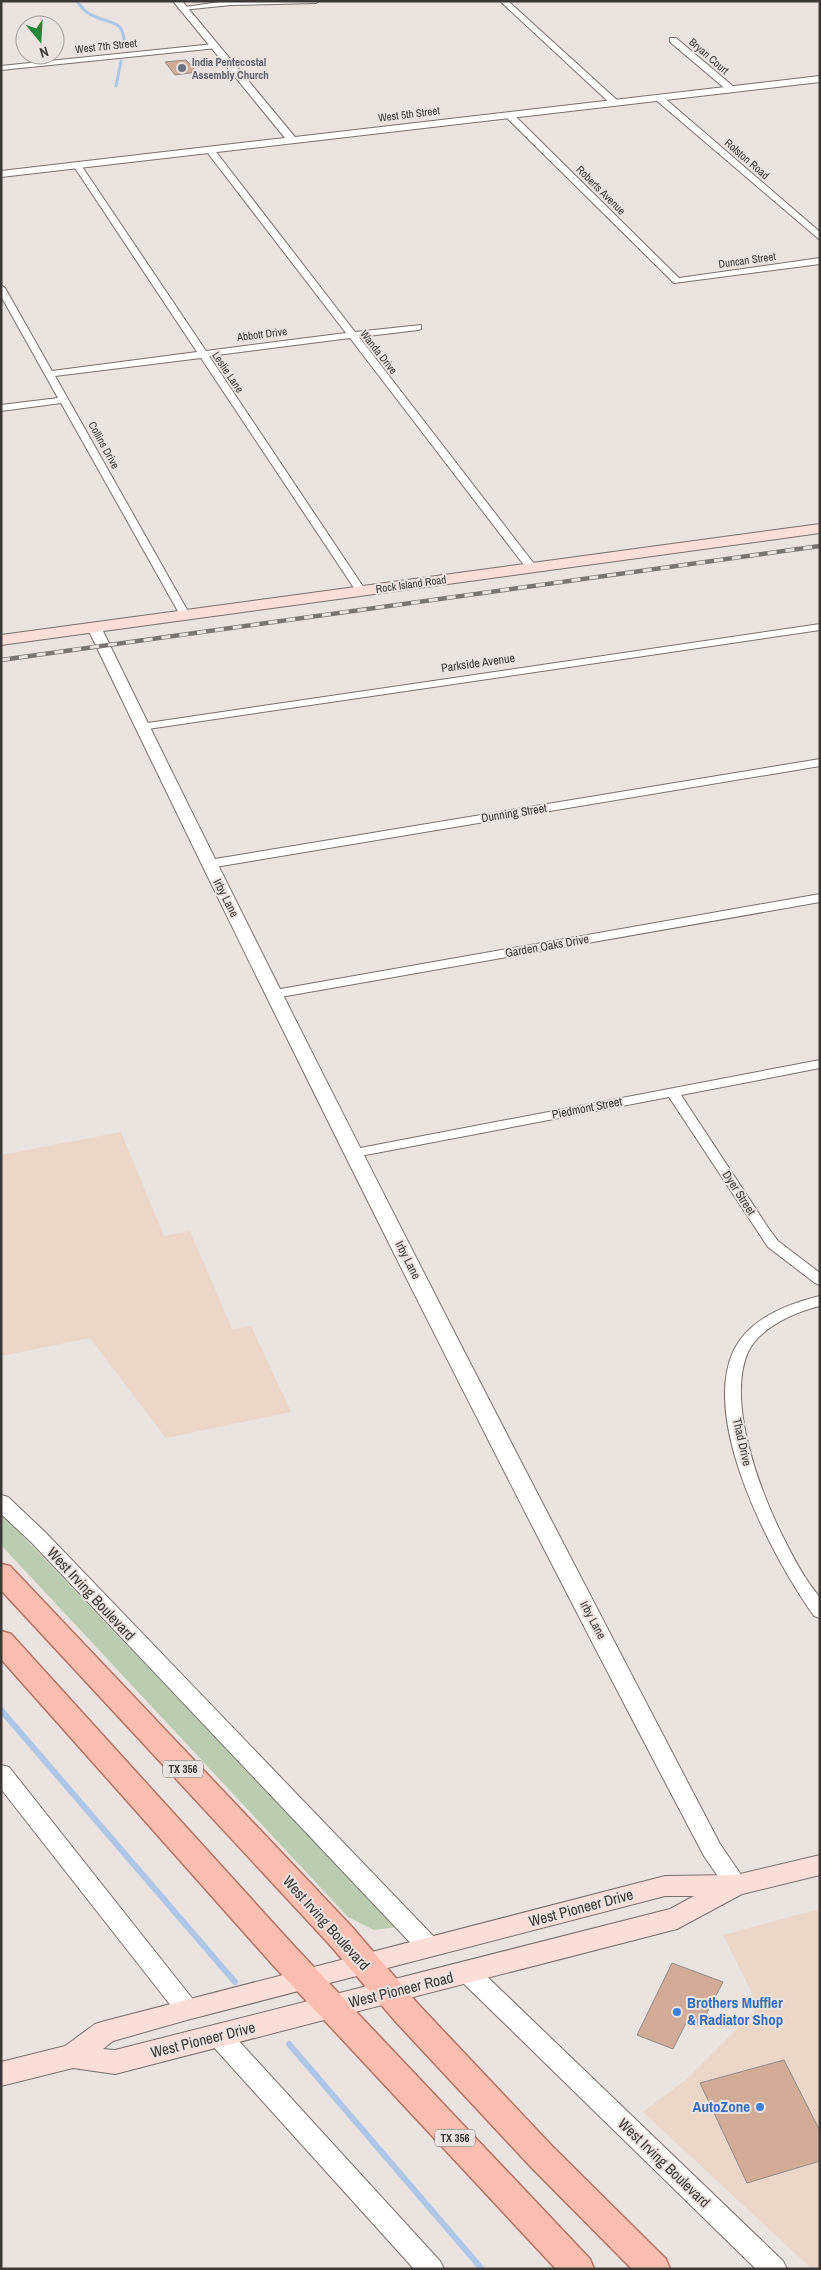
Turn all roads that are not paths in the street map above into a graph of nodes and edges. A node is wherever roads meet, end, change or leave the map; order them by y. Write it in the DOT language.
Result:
graph roads {
  1 [pos="316,1"];
  2 [pos="504,1"];
  3 [pos="180,5"];
  4 [pos="673,40"];
  5 [pos="214,46"];
  6 [pos="1,68"];
  7 [pos="820,79"];
  8 [pos="731,90"];
  9 [pos="659,98"];
  10 [pos="615,102"];
  11 [pos="509,115"];
  12 [pos="292,140"];
  13 [pos="210,150"];
  14 [pos="77,166"];
  15 [pos="1,174"];
  16 [pos="820,237"];
  17 [pos="820,261"];
  18 [pos="677,280"];
  19 [pos="1,288"];
  20 [pos="418,327"];
  21 [pos="351,335"];
  22 [pos="203,354"];
  23 [pos="50,374"];
  24 [pos="64,400"];
  25 [pos="1,408"];
  26 [pos="820,528"];
  27 [pos="531,567"];
  28 [pos="361,591"];
  29 [pos="185,615"];
  30 [pos="94,627"];
  31 [pos="820,627"];
  32 [pos="1,640"];
  33 [pos="141,727"];
  34 [pos="820,762"];
  35 [pos="209,864"];
  36 [pos="820,898"];
  37 [pos="275,994"];
  38 [pos="820,1064"];
  39 [pos="673,1092"];
  40 [pos="355,1153"];
  41 [pos="820,1280"];
  42 [pos="820,1300"];
  43 [pos="1,1502"];
  44 [pos="1,1573"];
  45 [pos="820,1612"];
  46 [pos="1,1641"];
  47 [pos="1,1772"];
  48 [pos="820,1865"];
  49 [pos="736,1885"];
  50 [pos="429,1947"];
  51 [pos="365,1964"];
  52 [pos="468,1973"];
  53 [pos="306,1979"];
  54 [pos="389,1993"];
  55 [pos="333,2007"];
  56 [pos="187,2009"];
  57 [pos="219,2036"];
  58 [pos="73,2056"];
  59 [pos="1,2074"];
  60 [pos="431,2269"];
  61 [pos="578,2269"];
  62 [pos="654,2269"];
  63 [pos="774,2269"];
  1 -- 3 [label="street"];
  2 -- 10 [label="street"];
  3 -- 5 [label="street"];
  4 -- 8 [label="street, Bryan Court"];
  5 -- 6 [label="street, West 7th Street"];
  5 -- 12 [label="street"];
  7 -- 8 [label="street, West 5th Street"];
  8 -- 9 [label="street, West 5th Street"];
  9 -- 10 [label="street, West 5th Street"];
  9 -- 16 [label="street, Rolston Road"];
  10 -- 11 [label="street, West 5th Street"];
  11 -- 12 [label="street, West 5th Street"];
  11 -- 18 [label="street, Roberts Avenue"];
  12 -- 13 [label="street, West 5th Street"];
  13 -- 14 [label="street, West 5th Street"];
  13 -- 21 [label="street, Wanda Drive"];
  14 -- 15 [label="street, West 5th Street"];
  14 -- 22 [label="street, Leslie Lane"];
  17 -- 18 [label="street, Duncan Street"];
  19 -- 23 [label="street, Collins Drive"];
  20 -- 21 [label="street, Abbott Drive"];
  21 -- 22 [label="street, Abbott Drive"];
  21 -- 27 [label="street, Wanda Drive"];
  22 -- 23 [label="street, Abbott Drive"];
  22 -- 28 [label="street, Leslie Lane"];
  23 -- 24 [label="street, Collins Drive"];
  24 -- 25 [label="street"];
  24 -- 29 [label="street, Collins Drive"];
  26 -- 27 [label="main road, Rock Island Road"];
  27 -- 28 [label="main road, Rock Island Road"];
  28 -- 29 [label="main road, Rock Island Road"];
  29 -- 30 [label="main road, Rock Island Road"];
  30 -- 32 [label="main road, Rock Island Road"];
  30 -- 33 [label="street, Irby Lane"];
  31 -- 33 [label="street, Parkside Avenue"];
  33 -- 35 [label="street, Irby Lane"];
  34 -- 35 [label="street, Dunning Street"];
  35 -- 37 [label="street, Irby Lane"];
  36 -- 37 [label="street, Garden Oaks Drive"];
  37 -- 40 [label="street, Irby Lane"];
  38 -- 39 [label="street, Piedmont Street"];
  39 -- 40 [label="street, Piedmont Street"];
  39 -- 41 [label="street, Dyer Street"];
  40 -- 49 [label="street, Irby Lane"];
  42 -- 45 [label="street, Thad Drive"];
  43 -- 50 [label="street, West Irving Boulevard"];
  44 -- 51 [label="main road, West Irving Boulevard / TX 356"];
  46 -- 53 [label="main road, TX 356"];
  47 -- 56 [label="street"];
  48 -- 49 [label="main road, West Pioneer Drive"];
  49 -- 50 [label="main road, West Pioneer Drive"];
  49 -- 52 [label="main road, West Pioneer Drive"];
  50 -- 51 [label="main road"];
  51 -- 53 [label="main road"];
  51 -- 54 [label="main road, West Irving Boulevard / TX 356"];
  52 -- 54 [label="main road, West Pioneer Road"];
  52 -- 63 [label="street, West Irving Boulevard"];
  53 -- 55 [label="main road, TX 356"];
  53 -- 56 [label="main road, West Pioneer Drive"];
  54 -- 55 [label="main road, West Pioneer Road"];
  54 -- 62 [label="main road, West Irving Boulevard / TX 356"];
  55 -- 57 [label="main road, West Pioneer Drive"];
  55 -- 61 [label="main road, TX 356"];
  56 -- 58 [label="main road, West Pioneer Drive"];
  57 -- 58 [label="main road, West Pioneer Drive"];
  57 -- 60 [label="street"];
  58 -- 59 [label="main road, West Pioneer Drive"];
}
